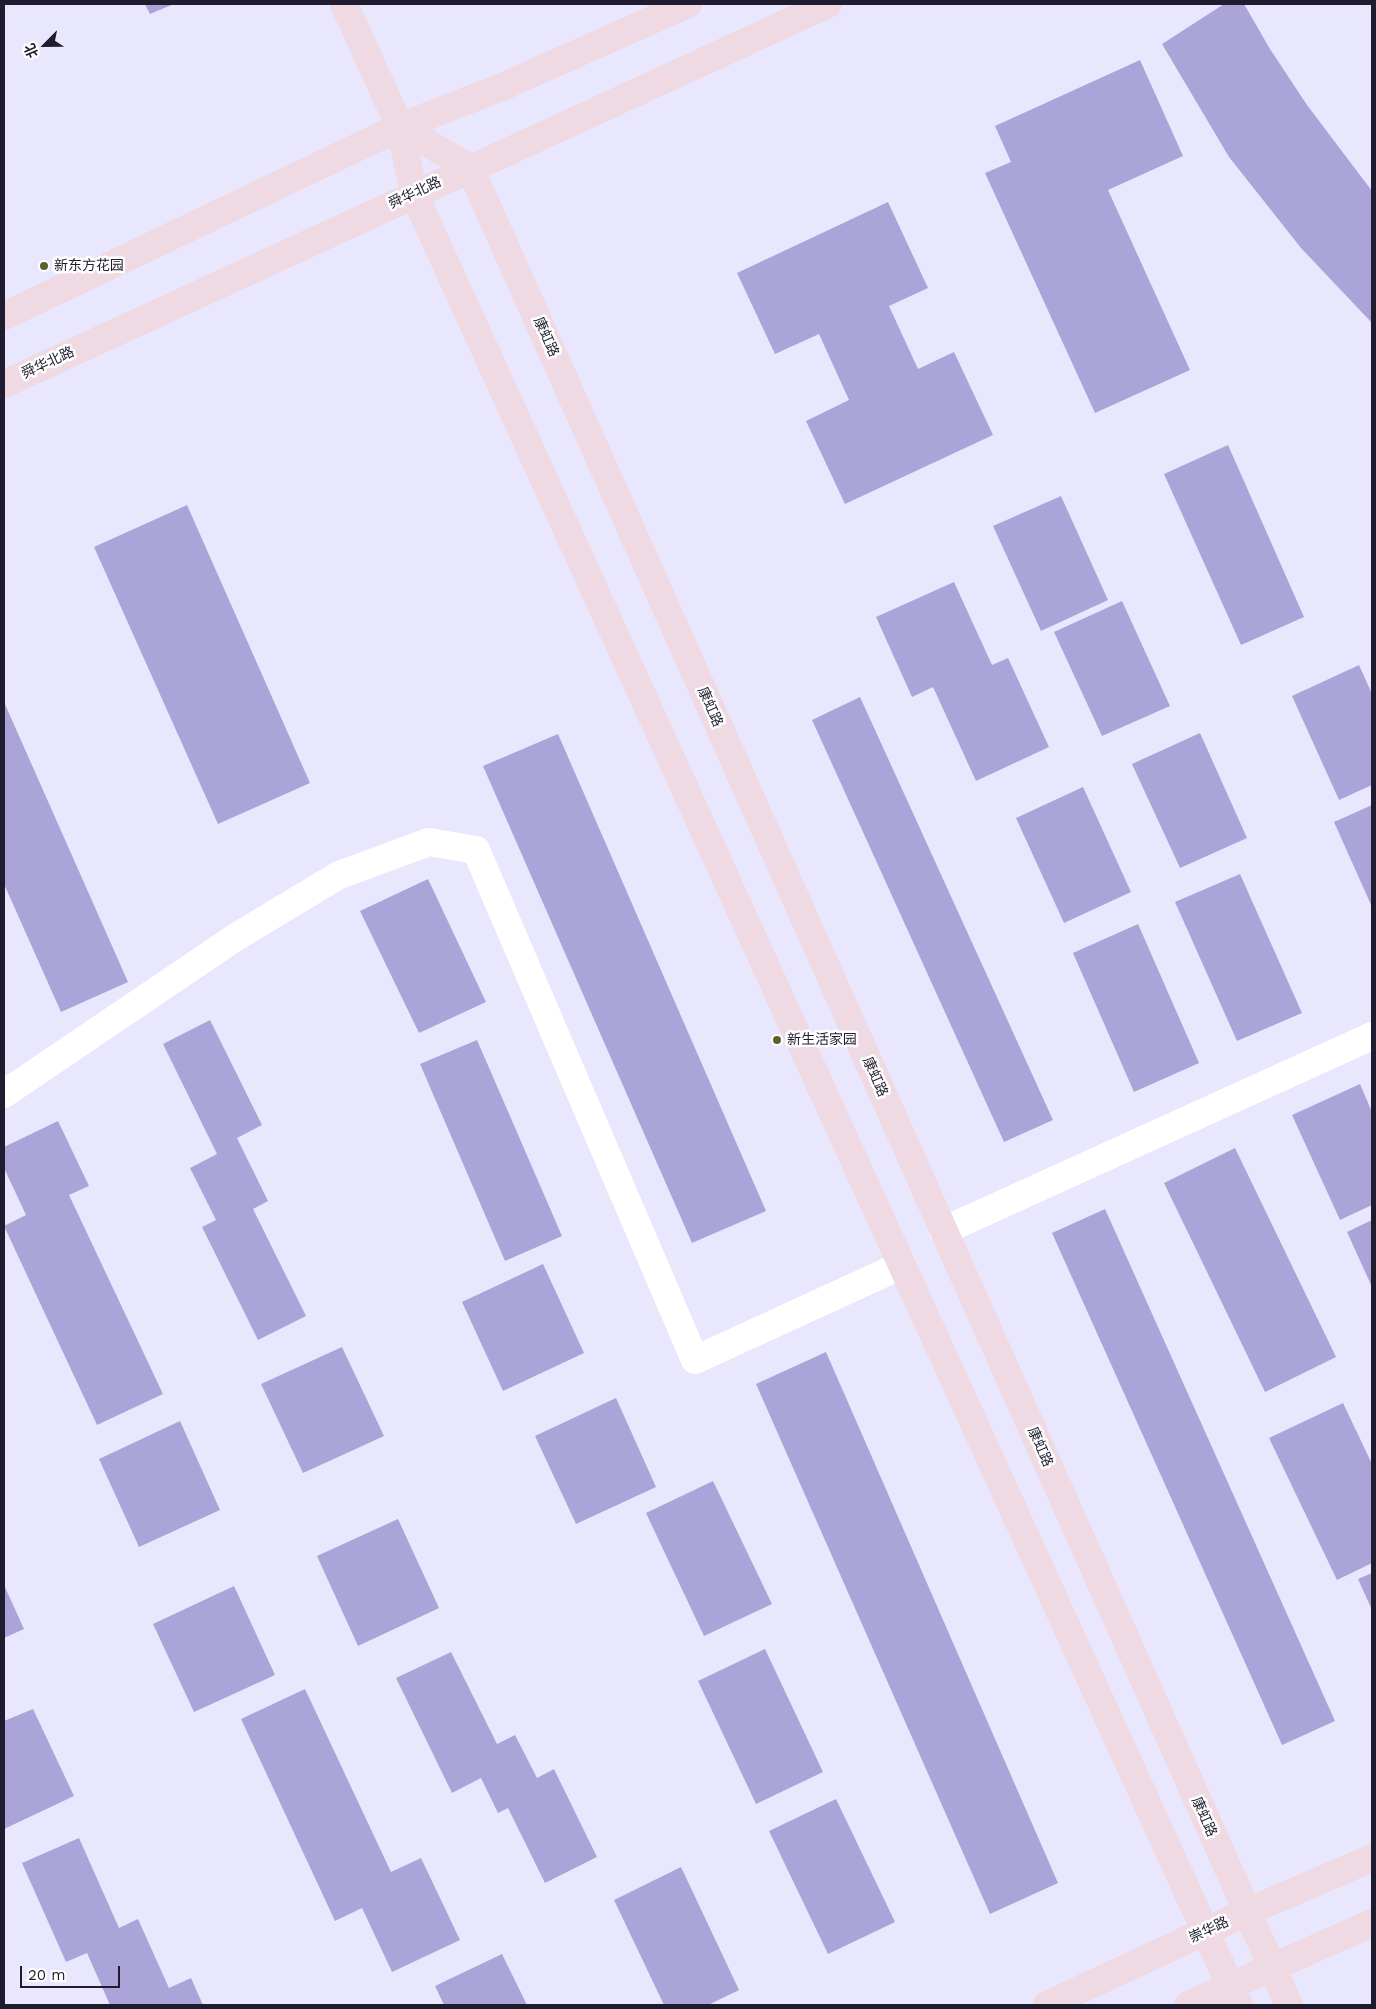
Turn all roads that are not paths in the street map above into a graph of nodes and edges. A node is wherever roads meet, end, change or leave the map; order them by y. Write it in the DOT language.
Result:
graph roads {
  1 [pos="344,4"];
  2 [pos="688,4"];
  3 [pos="828,4"];
  4 [pos="400,127"];
  5 [pos="470,168"];
  6 [pos="414,194"];
  7 [pos="4,316"];
  8 [pos="4,384"];
  9 [pos="1372,1036"];
  10 [pos="4,1094"];
  11 [pos="943,1230"];
  12 [pos="902,1265"];
  13 [pos="1372,1858"];
  14 [pos="1247,1912"];
  15 [pos="1372,1923"];
  16 [pos="1205,1932"];
  17 [pos="1271,1967"];
  18 [pos="1234,1996"];
  19 [pos="1047,2005"];
  20 [pos="1188,2005"];
  21 [pos="1289,2005"];
  1 -- 4 [label="main road"];
  2 -- 4 [label="main road"];
  3 -- 5 [label="main road, 舜华北路"];
  4 -- 5 [label="main road"];
  4 -- 6 [label="main road"];
  4 -- 7 [label="main road"];
  5 -- 6 [label="main road, 舜华北路"];
  5 -- 11 [label="main road, 康虹路"];
  6 -- 8 [label="main road, 舜华北路"];
  6 -- 12 [label="main road"];
  9 -- 11 [label="street"];
  10 -- 12 [label="street"];
  11 -- 14 [label="main road, 康虹路"];
  12 -- 16 [label="main road"];
  13 -- 14 [label="main road, 崇华路"];
  14 -- 16 [label="main road, 崇华路"];
  14 -- 17 [label="main road, 康虹路"];
  15 -- 17 [label="main road"];
  16 -- 18 [label="main road"];
  16 -- 19 [label="main road, 崇华路"];
  17 -- 18 [label="main road"];
  17 -- 21 [label="main road, 康虹路"];
  18 -- 20 [label="main road"];
}
